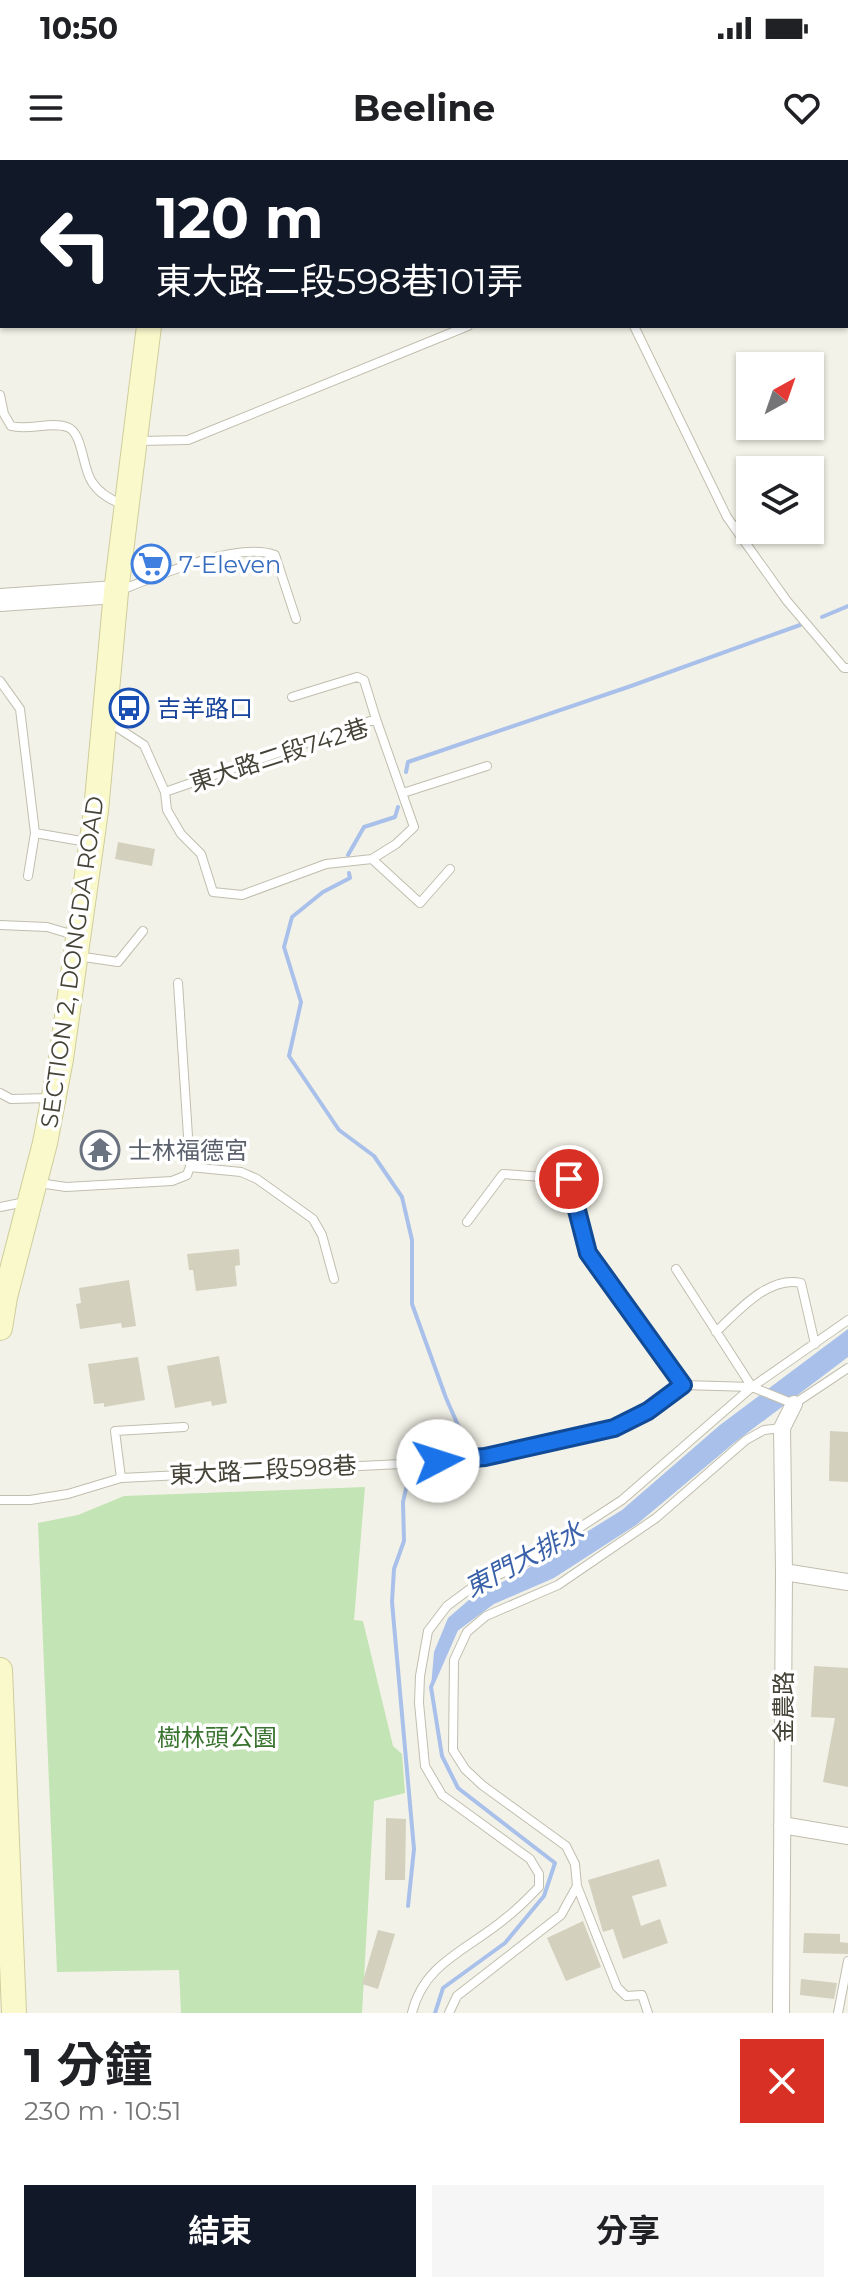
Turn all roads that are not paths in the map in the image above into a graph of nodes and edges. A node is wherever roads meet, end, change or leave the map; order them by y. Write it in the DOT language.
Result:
graph roads {
  1 [pos="149,328"];
  2 [pos="463,328"];
  3 [pos="635,328"];
  4 [pos="0,395"];
  5 [pos="135,441"];
  6 [pos="127,506"];
  7 [pos="736,527"];
  8 [pos="748,544"];
  9 [pos="116,592"];
  10 [pos="0,600"];
  11 [pos="296,619"];
  12 [pos="848,668"];
  13 [pos="0,681"];
  14 [pos="292,697"];
  15 [pos="376,719"];
  16 [pos="104,720"];
  17 [pos="487,766"];
  18 [pos="165,792"];
  19 [pos="403,793"];
  20 [pos="35,833"];
  21 [pos="92,843"];
  22 [pos="372,859"];
  23 [pos="450,869"];
  24 [pos="28,876"];
  25 [pos="0,925"];
  26 [pos="143,931"];
  27 [pos="77,946"];
  28 [pos="178,983"];
  29 [pos="0,1093"];
  30 [pos="54,1097"];
  31 [pos="190,1167"];
  32 [pos="32,1192"];
  33 [pos="0,1207"];
  34 [pos="467,1222"];
  35 [pos="676,1269"];
  36 [pos="334,1279"];
  37 [pos="848,1320"];
  38 [pos="0,1328"];
  39 [pos="716,1332"];
  40 [pos="815,1344"];
  41 [pos="848,1368"];
  42 [pos="683,1385"];
  43 [pos="752,1387"];
  44 [pos="794,1404"];
  45 [pos="184,1427"];
  46 [pos="782,1428"];
  47 [pos="121,1478"];
  48 [pos="0,1500"];
  49 [pos="784,1572"];
  50 [pos="848,1582"];
  51 [pos="0,1670"];
  52 [pos="2,1733"];
  53 [pos="782,1825"];
  54 [pos="848,1836"];
  55 [pos="577,1886"];
  56 [pos="848,1961"];
  57 [pos="14,2013"];
  58 [pos="412,2013"];
  59 [pos="449,2013"];
  60 [pos="648,2013"];
  61 [pos="781,2013"];
  62 [pos="838,2013"];
  1 -- 5 [label="main road, SECTION 2, DONGDA ROAD"];
  2 -- 5 [label="lane"];
  3 -- 7 [label="lane"];
  4 -- 6 [label="lane"];
  5 -- 6 [label="main road, SECTION 2, DONGDA ROAD"];
  6 -- 9 [label="main road, SECTION 2, DONGDA ROAD"];
  8 -- 12 [label="lane"];
  9 -- 10 [label="street"];
  9 -- 11 [label="lane"];
  9 -- 16 [label="main road, SECTION 2, DONGDA ROAD"];
  13 -- 20 [label="lane"];
  14 -- 15 [label="lane"];
  15 -- 18 [label="lane, 東大路二段742巷"];
  15 -- 19 [label="lane, 東大路二段742巷"];
  16 -- 18 [label="lane, 東大路二段742巷"];
  16 -- 21 [label="main road, SECTION 2, DONGDA ROAD"];
  17 -- 19 [label="lane"];
  18 -- 22 [label="lane"];
  19 -- 22 [label="lane, 東大路二段742巷"];
  20 -- 21 [label="lane"];
  20 -- 24 [label="lane"];
  21 -- 27 [label="main road, SECTION 2, DONGDA ROAD"];
  22 -- 23 [label="lane"];
  25 -- 27 [label="lane"];
  26 -- 27 [label="lane"];
  27 -- 30 [label="main road, SECTION 2, DONGDA ROAD"];
  28 -- 31 [label="lane"];
  29 -- 30 [label="lane"];
  30 -- 32 [label="main road, SECTION 2, DONGDA ROAD"];
  31 -- 32 [label="lane"];
  31 -- 36 [label="lane"];
  32 -- 33 [label="lane"];
  32 -- 38 [label="main road, SECTION 2, DONGDA ROAD"];
  34 -- 42 [label="lane"];
  35 -- 39 [label="lane"];
  37 -- 40 [label="lane"];
  39 -- 40 [label="lane"];
  39 -- 43 [label="lane"];
  40 -- 43 [label="lane"];
  41 -- 44 [label="lane"];
  42 -- 43 [label="lane"];
  42 -- 47 [label="lane, 東大路二段598巷"];
  43 -- 44 [label="lane"];
  43 -- 58 [label="lane"];
  44 -- 46 [label="street, 金農路"];
  45 -- 47 [label="lane"];
  46 -- 49 [label="street, 金農路"];
  46 -- 55 [label="lane"];
  47 -- 48 [label="lane, 東大路二段598巷"];
  49 -- 50 [label="street"];
  49 -- 53 [label="street, 金農路"];
  51 -- 52 [label="main road"];
  52 -- 57 [label="main road"];
  53 -- 54 [label="street"];
  53 -- 61 [label="street, 金農路"];
  55 -- 59 [label="lane"];
  55 -- 60 [label="lane"];
  56 -- 62 [label="lane"];
}
